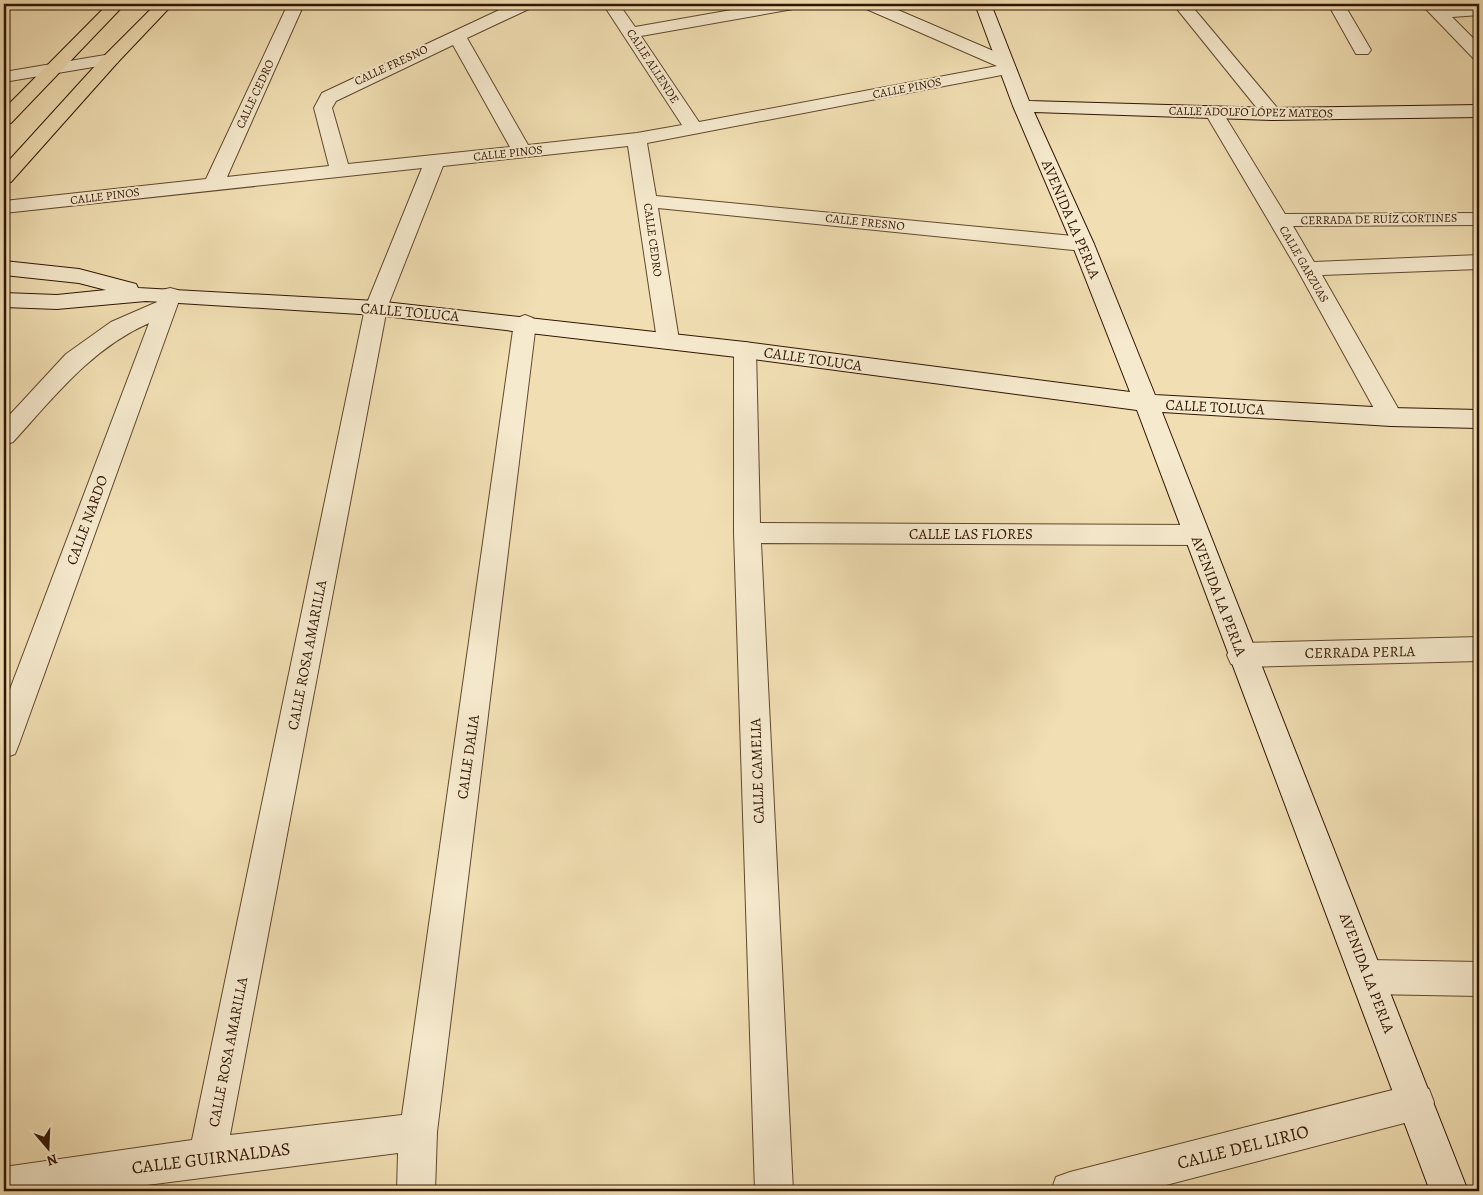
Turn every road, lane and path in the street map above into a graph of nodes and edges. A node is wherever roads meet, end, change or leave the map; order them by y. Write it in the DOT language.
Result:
graph roads {
  1 [pos="117,4"];
  2 [pos="165,4"];
  3 [pos="296,4"];
  4 [pos="525,4"];
  5 [pos="611,4"];
  6 [pos="793,4"];
  7 [pos="870,4"];
  8 [pos="983,4"];
  9 [pos="1181,4"];
  10 [pos="1336,4"];
  11 [pos="1434,8"];
  12 [pos="1479,10"];
  13 [pos="632,33"];
  14 [pos="456,35"];
  15 [pos="1362,50"];
  16 [pos="1479,54"];
  17 [pos="111,59"];
  18 [pos="1006,66"];
  19 [pos="53,69"];
  20 [pos="4,77"];
  21 [pos="1022,106"];
  22 [pos="1479,112"];
  23 [pos="1214,113"];
  24 [pos="1272,114"];
  25 [pos="4,119"];
  26 [pos="694,128"];
  27 [pos="637,139"];
  28 [pos="522,151"];
  29 [pos="435,161"];
  30 [pos="340,170"];
  31 [pos="4,178"];
  32 [pos="214,183"];
  33 [pos="648,201"];
  34 [pos="4,207"];
  35 [pos="1479,219"];
  36 [pos="1278,220"];
  37 [pos="1083,244"];
  38 [pos="1479,262"];
  39 [pos="4,268"];
  40 [pos="1308,269"];
  41 [pos="161,298"];
  42 [pos="4,300"];
  43 [pos="376,308"];
  44 [pos="525,323"];
  45 [pos="668,340"];
  46 [pos="745,350"];
  47 [pos="1146,403"];
  48 [pos="1391,417"];
  49 [pos="1479,419"];
  50 [pos="4,436"];
  51 [pos="747,533"];
  52 [pos="1196,535"];
  53 [pos="1479,649"];
  54 [pos="1242,655"];
  55 [pos="4,744"];
  56 [pos="1369,977"];
  57 [pos="1479,978"];
  58 [pos="1416,1102"];
  59 [pos="418,1132"];
  60 [pos="207,1157"];
  61 [pos="4,1186"];
  62 [pos="416,1191"];
  63 [pos="774,1191"];
  64 [pos="1070,1191"];
  65 [pos="1448,1191"];
  1 -- 19 [label="main road"];
  2 -- 17 [label="main road"];
  3 -- 32 [label="street, CALLE CEDRO"];
  4 -- 14 [label="street, CALLE FRESNO"];
  5 -- 13 [label="street, CALLE ALLENDE"];
  6 -- 13 [label="street"];
  7 -- 18 [label="street"];
  8 -- 18 [label="street, AVENIDA LA PERLA"];
  9 -- 24 [label="street"];
  10 -- 15 [label="street"];
  11 -- 12 [label="street"];
  11 -- 16 [label="street"];
  13 -- 26 [label="street, CALLE ALLENDE"];
  14 -- 28 [label="street"];
  14 -- 30 [label="street, CALLE FRESNO"];
  17 -- 19 [label="street"];
  17 -- 31 [label="main road"];
  18 -- 21 [label="street, AVENIDA LA PERLA"];
  18 -- 26 [label="street, CALLE PINOS"];
  19 -- 20 [label="street"];
  19 -- 25 [label="main road"];
  21 -- 23 [label="street, CALLE ADOLFO LÓPEZ MATEOS"];
  21 -- 37 [label="street, AVENIDA LA PERLA"];
  22 -- 24 [label="street, CALLE ADOLFO LÓPEZ MATEOS"];
  23 -- 24 [label="street, CALLE ADOLFO LÓPEZ MATEOS"];
  23 -- 36 [label="street, CALLE GARZUAS"];
  26 -- 27 [label="street, CALLE PINOS"];
  27 -- 28 [label="street, CALLE PINOS"];
  27 -- 33 [label="street, CALLE CEDRO"];
  28 -- 29 [label="street, CALLE PINOS"];
  29 -- 30 [label="street, CALLE PINOS"];
  29 -- 43 [label="street, CALLE ROSA AMARILLA"];
  30 -- 32 [label="street, CALLE PINOS"];
  32 -- 34 [label="street, CALLE PINOS"];
  33 -- 37 [label="street, CALLE FRESNO"];
  33 -- 45 [label="street, CALLE CEDRO"];
  35 -- 36 [label="street, CERRADA DE RUÍZ CORTINES"];
  36 -- 40 [label="street, CALLE GARZUAS"];
  37 -- 47 [label="street, AVENIDA LA PERLA"];
  38 -- 40 [label="street"];
  39 -- 41 [label="street, CALLE TOLUCA"];
  40 -- 48 [label="street, CALLE GARZUAS"];
  41 -- 42 [label="street, CALLE TOLUCA"];
  41 -- 43 [label="street, CALLE TOLUCA"];
  41 -- 50 [label="street"];
  41 -- 55 [label="street, CALLE NARDO"];
  43 -- 44 [label="street, CALLE TOLUCA"];
  43 -- 60 [label="street, CALLE ROSA AMARILLA"];
  44 -- 45 [label="street, CALLE TOLUCA"];
  44 -- 59 [label="street, CALLE DALIA"];
  45 -- 46 [label="street, CALLE TOLUCA"];
  46 -- 47 [label="street, CALLE TOLUCA"];
  46 -- 51 [label="street, CALLE CAMELIA"];
  47 -- 48 [label="street, CALLE TOLUCA"];
  47 -- 52 [label="street, AVENIDA LA PERLA"];
  48 -- 49 [label="street, CALLE TOLUCA"];
  51 -- 52 [label="street, CALLE LAS FLORES"];
  51 -- 63 [label="street, CALLE CAMELIA"];
  52 -- 54 [label="street, AVENIDA LA PERLA"];
  53 -- 54 [label="street, CERRADA PERLA"];
  54 -- 56 [label="street, AVENIDA LA PERLA"];
  56 -- 57 [label="street"];
  56 -- 58 [label="street, AVENIDA LA PERLA"];
  58 -- 64 [label="street, CALLE DEL LIRIO"];
  58 -- 65 [label="street, AVENIDA LA PERLA"];
  59 -- 60 [label="street, CALLE GUIRNALDAS"];
  59 -- 62 [label="street, CALLE DALIA"];
  60 -- 61 [label="street, CALLE GUIRNALDAS"];
}
